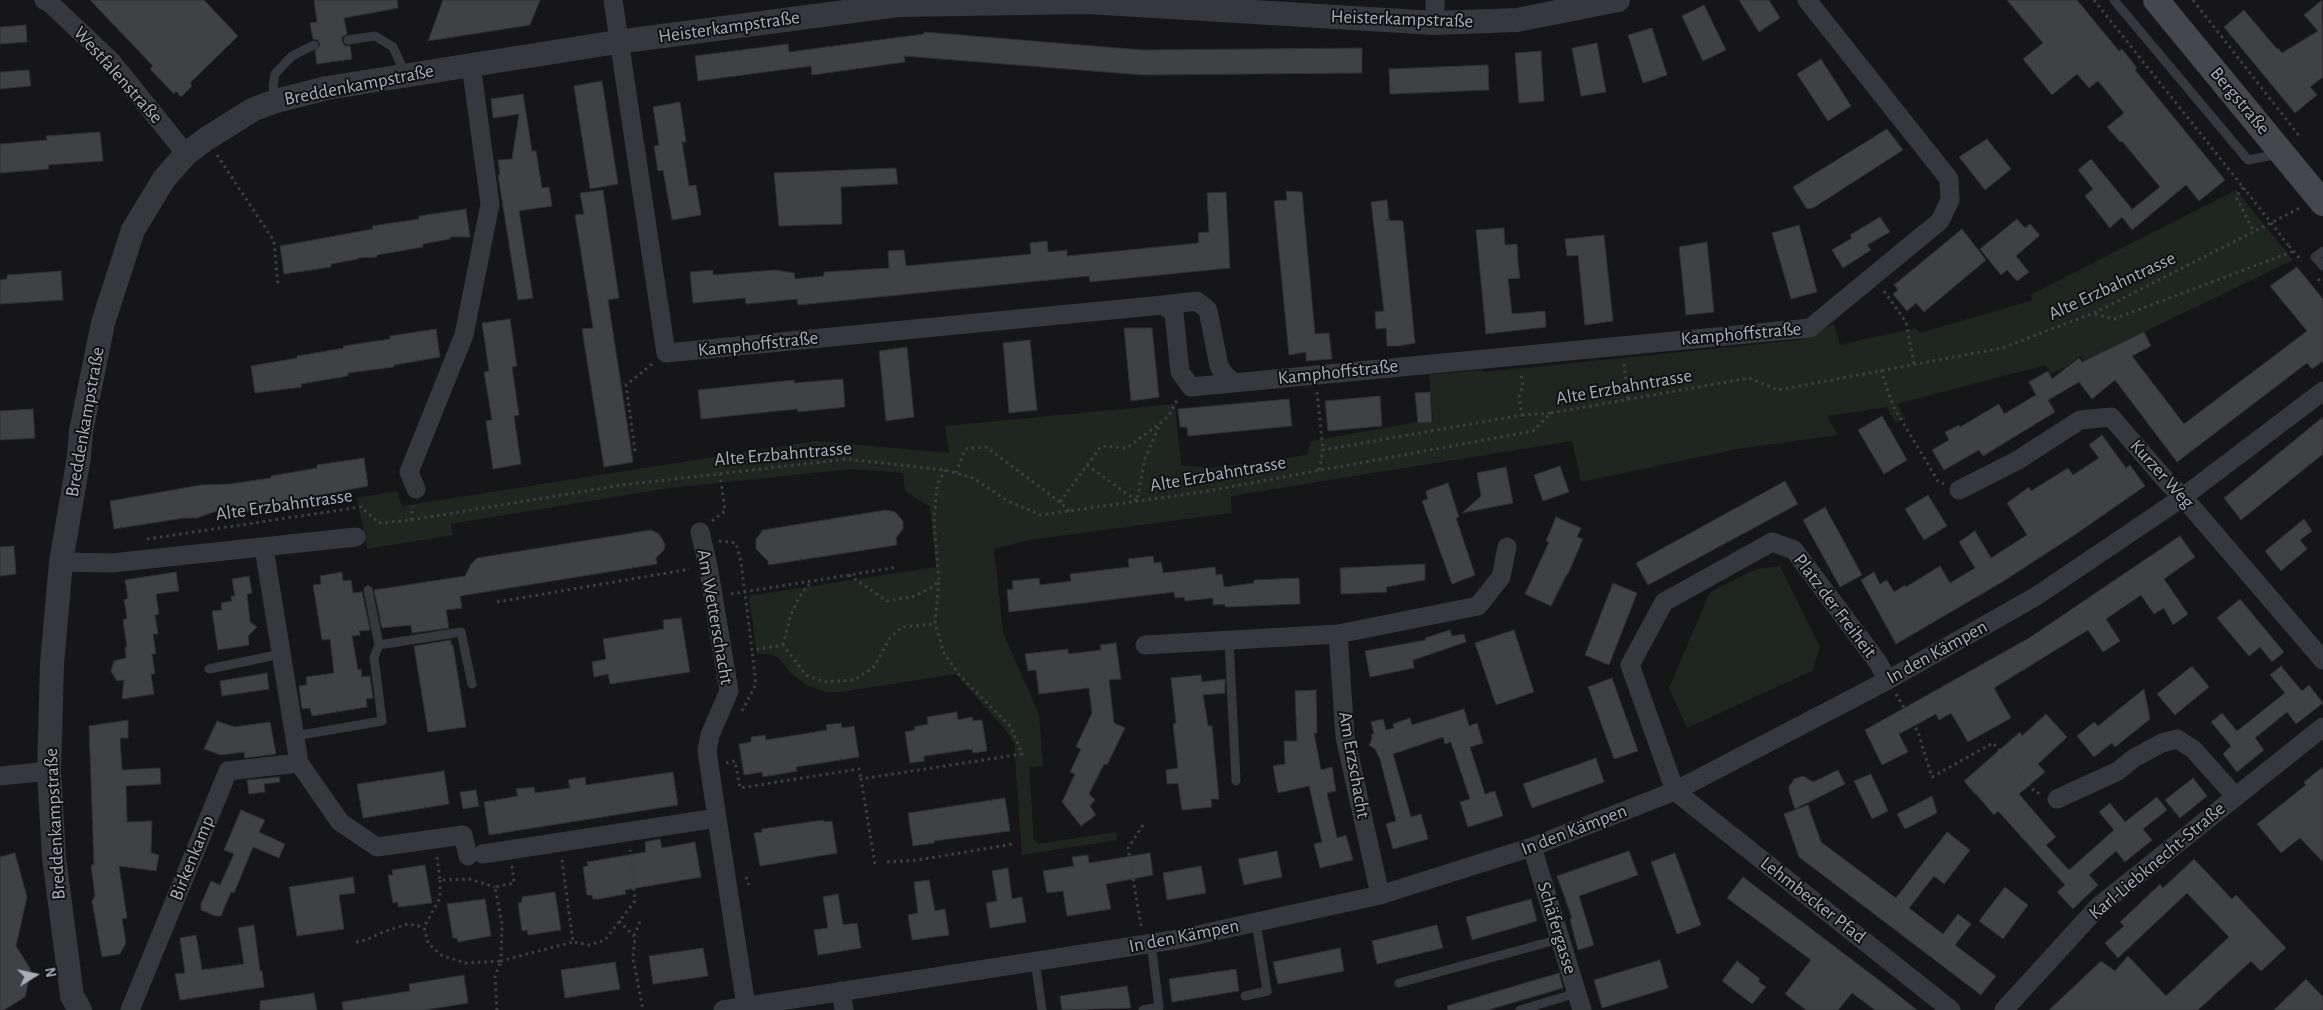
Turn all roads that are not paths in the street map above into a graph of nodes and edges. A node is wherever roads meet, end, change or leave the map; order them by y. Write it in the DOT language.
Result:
graph roads {
  1 [pos="613,0"];
  2 [pos="1618,0"];
  3 [pos="1807,0"];
  4 [pos="2114,0"];
  5 [pos="2156,0"];
  6 [pos="49,1"];
  7 [pos="1435,11"];
  8 [pos="348,40"];
  9 [pos="618,42"];
  10 [pos="314,45"];
  11 [pos="471,64"];
  12 [pos="406,76"];
  13 [pos="276,101"];
  14 [pos="2293,149"];
  15 [pos="186,154"];
  16 [pos="2312,206"];
  17 [pos="2323,251"];
  18 [pos="2323,266"];
  19 [pos="1163,305"];
  20 [pos="1234,383"];
  21 [pos="2323,391"];
  22 [pos="416,488"];
  23 [pos="1960,490"];
  24 [pos="2183,497"];
  25 [pos="700,532"];
  26 [pos="356,537"];
  27 [pos="1507,547"];
  28 [pos="264,548"];
  29 [pos="61,562"];
  30 [pos="368,590"];
  31 [pos="1338,634"];
  32 [pos="1229,640"];
  33 [pos="379,645"];
  34 [pos="1146,645"];
  35 [pos="281,654"];
  36 [pos="2323,660"];
  37 [pos="209,669"];
  38 [pos="1888,680"];
  39 [pos="472,684"];
  40 [pos="2323,727"];
  41 [pos="295,736"];
  42 [pos="299,763"];
  43 [pos="49,771"];
  44 [pos="0,776"];
  45 [pos="1236,781"];
  46 [pos="1675,791"];
  47 [pos="2235,796"];
  48 [pos="2058,799"];
  49 [pos="717,818"];
  50 [pos="1532,847"];
  51 [pos="1380,895"];
  52 [pos="1256,922"];
  53 [pos="1560,939"];
  54 [pos="1147,944"];
  55 [pos="1035,961"];
  56 [pos="1399,984"];
  57 [pos="841,991"];
  58 [pos="1245,996"];
  59 [pos="1579,1001"];
  60 [pos="746,1006"];
  61 [pos="80,1010"];
  62 [pos="130,1010"];
  63 [pos="723,1010"];
  64 [pos="844,1010"];
  65 [pos="1042,1010"];
  66 [pos="1143,1010"];
  67 [pos="1520,1010"];
  68 [pos="1951,1010"];
  69 [pos="2004,1010"];
  1 -- 9 [label="street"];
  2 -- 7 [label="street, Heisterkampstraße"];
  3 -- 20 [label="street, Kamphoffstraße"];
  4 -- 14 [label="lane"];
  5 -- 14 [label="main road, Bergstraße"];
  6 -- 15 [label="street, Westfalenstraße"];
  7 -- 9 [label="street, Heisterkampstraße"];
  8 -- 12 [label="lane"];
  9 -- 11 [label="street, Breddenkampstraße"];
  9 -- 19 [label="street, Kamphoffstraße"];
  10 -- 13 [label="lane"];
  11 -- 12 [label="street, Breddenkampstraße"];
  11 -- 22 [label="street"];
  12 -- 13 [label="street, Breddenkampstraße"];
  13 -- 15 [label="street, Breddenkampstraße"];
  14 -- 16 [label="main road, Bergstraße"];
  15 -- 29 [label="street, Breddenkampstraße"];
  17 -- 18 [label="lane"];
  19 -- 20 [label="street, Kamphoffstraße"];
  19 -- 20 [label="street, Kamphoffstraße"];
  21 -- 24 [label="street, In den Kämpen"];
  23 -- 24 [label="street, Kurzer Weg"];
  24 -- 36 [label="street, Kurzer Weg"];
  24 -- 38 [label="street, In den Kämpen"];
  25 -- 49 [label="street, Am Wetterschacht"];
  26 -- 28 [label="street"];
  27 -- 31 [label="street"];
  28 -- 29 [label="street"];
  28 -- 35 [label="street"];
  29 -- 43 [label="street, Breddenkampstraße"];
  30 -- 33 [label="lane"];
  31 -- 32 [label="street"];
  31 -- 51 [label="street, Am Erzschacht"];
  32 -- 34 [label="street"];
  32 -- 45 [label="lane"];
  33 -- 39 [label="lane"];
  33 -- 41 [label="lane"];
  35 -- 37 [label="lane"];
  35 -- 41 [label="street"];
  38 -- 46 [label="street, In den Kämpen"];
  38 -- 46 [label="street, Platz der Freiheit"];
  40 -- 47 [label="street, Karl-Liebknecht-Straße"];
  41 -- 42 [label="street"];
  42 -- 49 [label="street"];
  42 -- 62 [label="street, Birkenkamp"];
  43 -- 44 [label="street"];
  43 -- 61 [label="street, Breddenkampstraße"];
  46 -- 50 [label="street, In den Kämpen"];
  46 -- 68 [label="street, Lehmbecker Pfad"];
  47 -- 48 [label="street"];
  47 -- 69 [label="street, Karl-Liebknecht-Straße"];
  49 -- 60 [label="street, Am Wetterschacht"];
  50 -- 51 [label="street, In den Kämpen"];
  50 -- 53 [label="street, Schäfergasse"];
  51 -- 52 [label="street, In den Kämpen"];
  52 -- 54 [label="street, In den Kämpen"];
  52 -- 58 [label="lane"];
  53 -- 56 [label="lane"];
  53 -- 59 [label="street, Schäfergasse"];
  54 -- 55 [label="street, In den Kämpen"];
  54 -- 66 [label="lane"];
  55 -- 57 [label="street, In den Kämpen"];
  55 -- 65 [label="lane"];
  57 -- 60 [label="street, In den Kämpen"];
  57 -- 64 [label="street"];
  59 -- 67 [label="lane"];
  60 -- 63 [label="street, In den Kämpen"];
}
